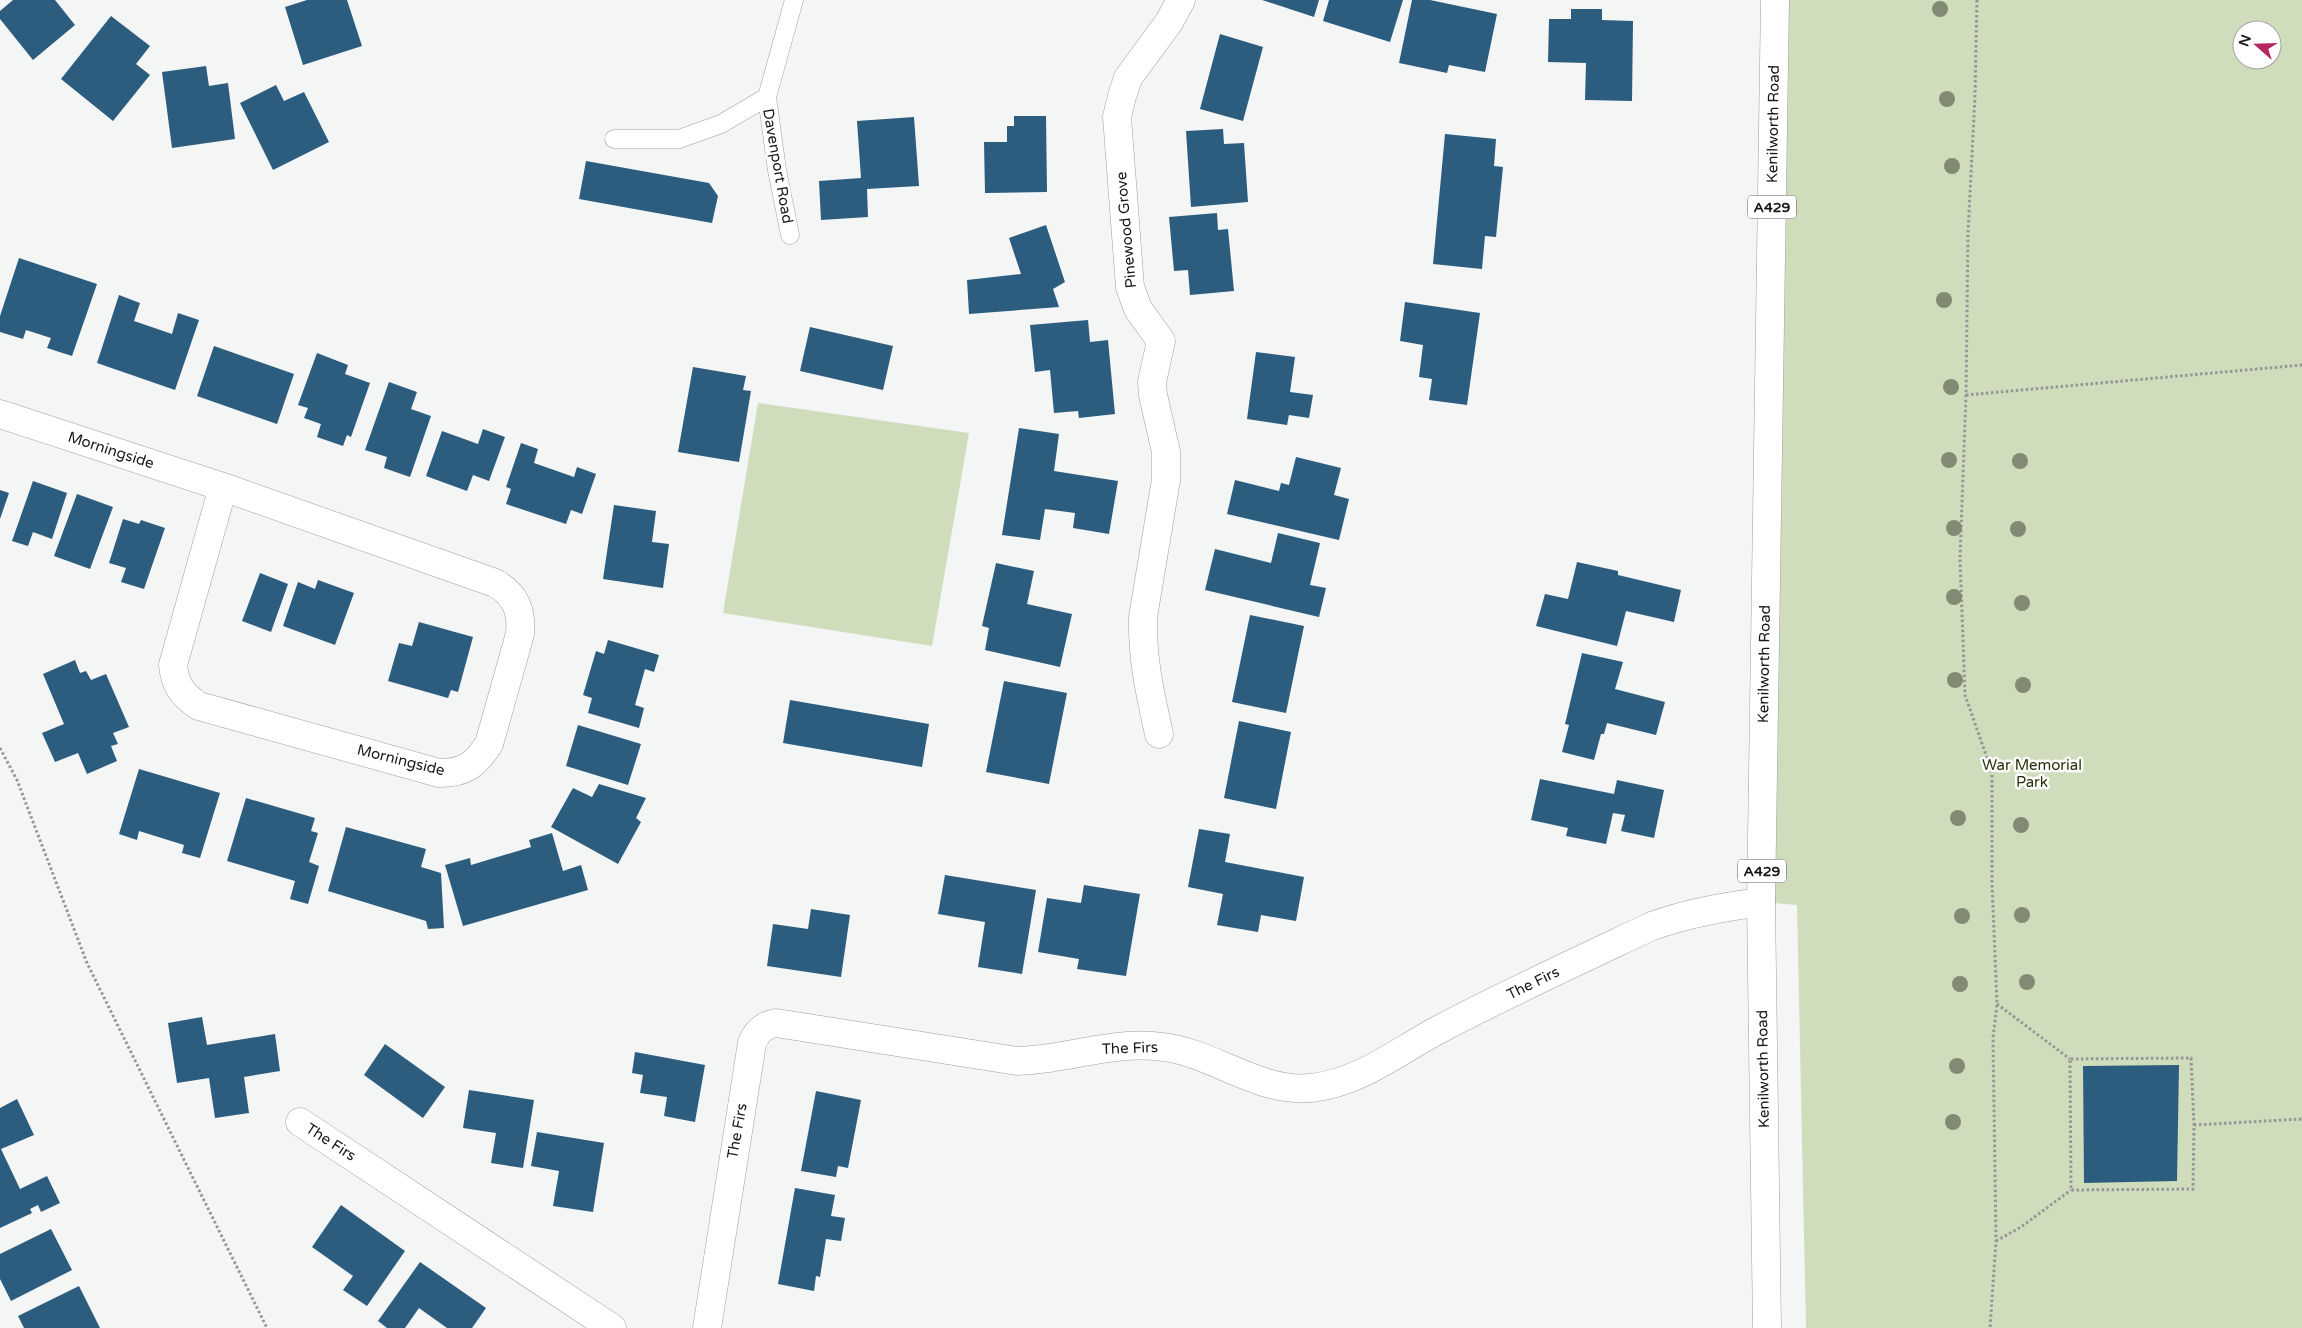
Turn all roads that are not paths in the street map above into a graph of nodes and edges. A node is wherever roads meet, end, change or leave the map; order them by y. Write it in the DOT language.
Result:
graph roads {
  1 [pos="794,0"];
  2 [pos="1181,0"];
  3 [pos="1775,0"];
  4 [pos="767,97"];
  5 [pos="614,139"];
  6 [pos="790,235"];
  7 [pos="0,414"];
  8 [pos="223,487"];
  9 [pos="1159,734"];
  10 [pos="1761,902"];
  11 [pos="300,1122"];
  12 [pos="612,1328"];
  13 [pos="707,1328"];
  14 [pos="1767,1328"];
  1 -- 4 [label="lane, Davenport Road"];
  2 -- 9 [label="street, Pinewood Grove"];
  3 -- 10 [label="street, Kenilworth Road / A429"];
  4 -- 5 [label="lane, Davenport Road"];
  4 -- 6 [label="lane, Davenport Road"];
  7 -- 8 [label="street, Morningside"];
  8 -- 8 [label="street, Morningside"];
  10 -- 13 [label="street, The Firs"];
  10 -- 14 [label="street, Kenilworth Road / A429"];
  11 -- 12 [label="street, The Firs"];
}
